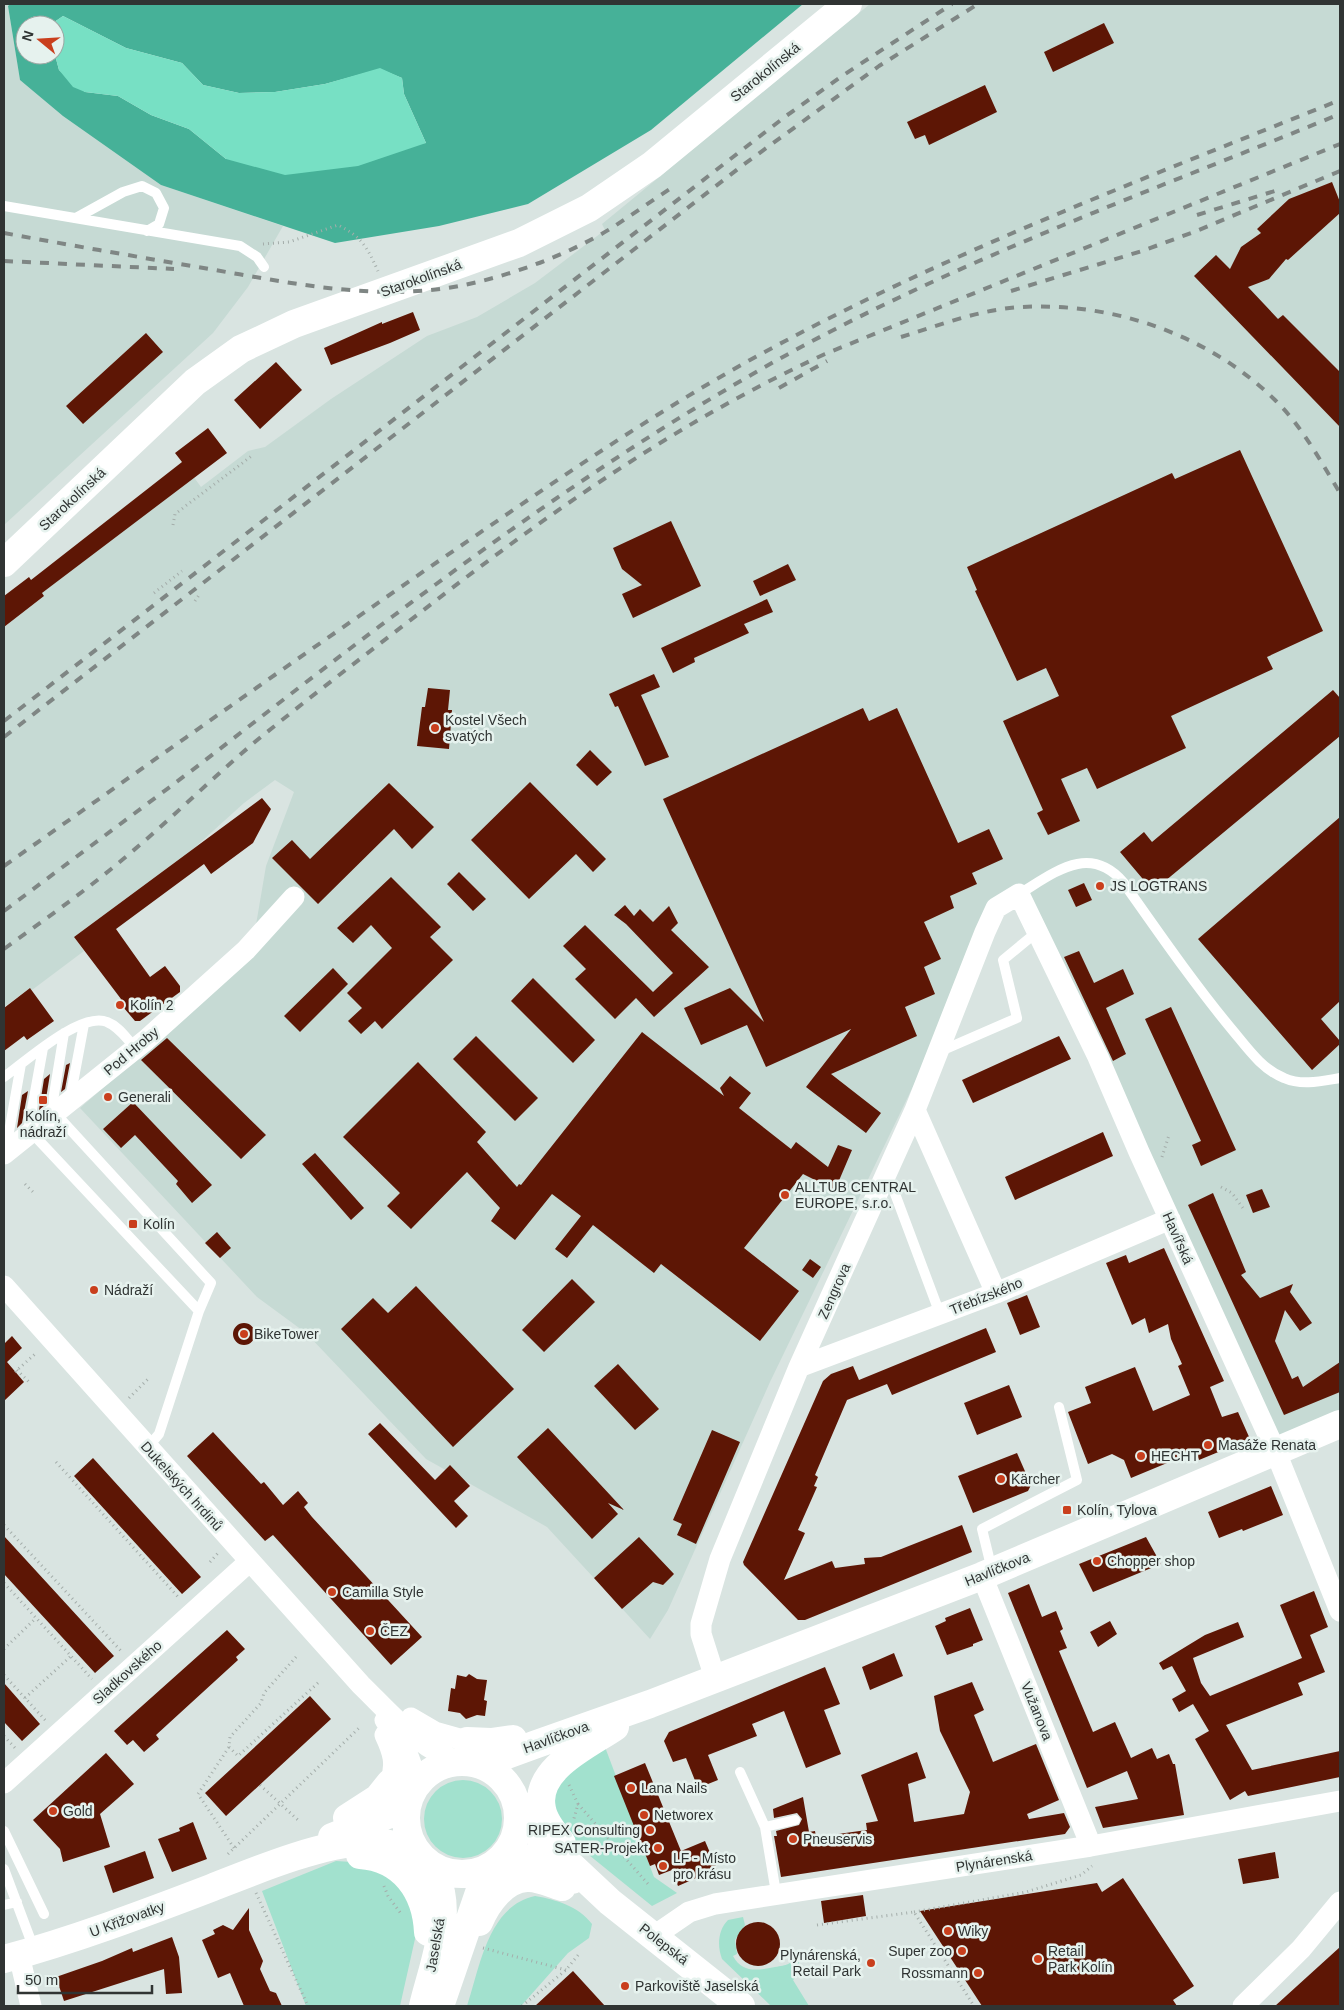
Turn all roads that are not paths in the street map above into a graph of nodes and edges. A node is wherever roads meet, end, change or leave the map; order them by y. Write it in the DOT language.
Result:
graph roads {
  1 [pos="848,4"];
  2 [pos="4,206"];
  3 [pos="76,218"];
  4 [pos="147,231"];
  5 [pos="264,267"];
  6 [pos="4,563"];
  7 [pos="1019,894"];
  8 [pos="294,898"];
  9 [pos="1037,932"];
  10 [pos="84,1024"];
  11 [pos="64,1033"];
  12 [pos="43,1048"];
  13 [pos="136,1048"];
  14 [pos="938,1052"];
  15 [pos="22,1064"];
  16 [pos="4,1077"];
  17 [pos="1340,1078"];
  18 [pos="58,1110"];
  19 [pos="915,1110"];
  20 [pos="29,1134"];
  21 [pos="4,1153"];
  22 [pos="887,1172"];
  23 [pos="1170,1219"];
  24 [pos="4,1286"];
  25 [pos="996,1293"];
  26 [pos="199,1311"];
  27 [pos="940,1314"];
  28 [pos="799,1367"];
  29 [pos="1059,1407"];
  30 [pos="1340,1424"];
  31 [pos="148,1447"];
  32 [pos="1274,1450"];
  33 [pos="250,1561"];
  34 [pos="988,1574"];
  35 [pos="1340,1611"];
  36 [pos="715,1678"];
  37 [pos="361,1685"];
  38 [pos="650,1704"];
  39 [pos="464,1752"];
  40 [pos="740,1772"];
  41 [pos="4,1783"];
  42 [pos="401,1789"];
  43 [pos="1340,1801"];
  44 [pos="529,1805"];
  45 [pos="795,1820"];
  46 [pos="765,1827"];
  47 [pos="4,1831"];
  48 [pos="1093,1854"];
  49 [pos="417,1869"];
  50 [pos="4,1870"];
  51 [pos="248,1874"];
  52 [pos="502,1874"];
  53 [pos="776,1893"];
  54 [pos="16,1902"];
  55 [pos="610,1902"];
  56 [pos="1340,1902"];
  57 [pos="4,1905"];
  58 [pos="44,1914"];
  59 [pos="654,1936"];
  60 [pos="19,1955"];
  61 [pos="32,2006"];
  62 [pos="421,2006"];
  63 [pos="442,2006"];
  64 [pos="741,2006"];
  65 [pos="1243,2006"];
  1 -- 6 [label="street, Starokolínská"];
  2 -- 3 [label="lane"];
  3 -- 4 [label="lane"];
  3 -- 4 [label="lane"];
  4 -- 5 [label="lane"];
  7 -- 9 [label="street, Havířská"];
  7 -- 14 [label="street, Zengrova"];
  7 -- 17 [label="lane"];
  8 -- 13 [label="street, Pod Hroby"];
  9 -- 14 [label="lane"];
  9 -- 23 [label="street, Havířská"];
  10 -- 11 [label="lane"];
  10 -- 13 [label="lane"];
  10 -- 18 [label="lane"];
  11 -- 12 [label="lane"];
  11 -- 18 [label="lane"];
  12 -- 15 [label="lane"];
  12 -- 20 [label="lane"];
  13 -- 18 [label="street, Pod Hroby"];
  14 -- 19 [label="street, Zengrova"];
  15 -- 16 [label="lane"];
  15 -- 21 [label="lane"];
  18 -- 20 [label="street, Pod Hroby"];
  18 -- 26 [label="lane"];
  19 -- 22 [label="street, Zengrova"];
  19 -- 25 [label="street"];
  20 -- 21 [label="street, Pod Hroby"];
  20 -- 26 [label="lane"];
  22 -- 27 [label="lane"];
  22 -- 28 [label="street, Zengrova"];
  23 -- 25 [label="street, Třebízského"];
  23 -- 32 [label="street, Havířská"];
  24 -- 31 [label="street, Dukelských hrdinů"];
  25 -- 27 [label="street, Třebízského"];
  26 -- 31 [label="lane"];
  27 -- 28 [label="street, Třebízského"];
  28 -- 36 [label="street, Zengrova"];
  29 -- 34 [label="lane"];
  30 -- 32 [label="street, Havlíčkova"];
  31 -- 33 [label="street, Dukelských hrdinů"];
  32 -- 34 [label="street, Havlíčkova"];
  32 -- 35 [label="street, Havířská"];
  33 -- 37 [label="street, Dukelských hrdinů"];
  33 -- 41 [label="street, Sladkovského"];
  34 -- 36 [label="street, Havlíčkova"];
  34 -- 48 [label="street, Vužanova"];
  36 -- 38 [label="street, Havlíčkova"];
  37 -- 39 [label="street, Dukelských hrdinů"];
  37 -- 42 [label="street, Dukelských hrdinů"];
  38 -- 39 [label="street"];
  38 -- 44 [label="street, Havlíčkova"];
  39 -- 42 [label="street, U Křižovatky"];
  39 -- 44 [label="street, Polepská"];
  40 -- 46 [label="lane"];
  42 -- 49 [label="street"];
  42 -- 51 [label="street, U Křižovatky"];
  43 -- 48 [label="street, Plynárenská"];
  44 -- 52 [label="street"];
  44 -- 55 [label="street, Polepská"];
  45 -- 46 [label="lane"];
  46 -- 53 [label="lane"];
  47 -- 58 [label="lane"];
  48 -- 53 [label="street, Plynárenská"];
  49 -- 51 [label="street"];
  49 -- 52 [label="street"];
  49 -- 62 [label="street"];
  50 -- 54 [label="lane"];
  51 -- 60 [label="street, U Křižovatky"];
  52 -- 55 [label="street"];
  52 -- 63 [label="street"];
  53 -- 59 [label="street, Plynárenská"];
  54 -- 57 [label="lane"];
  54 -- 60 [label="lane"];
  55 -- 59 [label="street, Polepská"];
  56 -- 65 [label="street"];
  59 -- 64 [label="street, Polepská"];
  60 -- 61 [label="street"];
}
